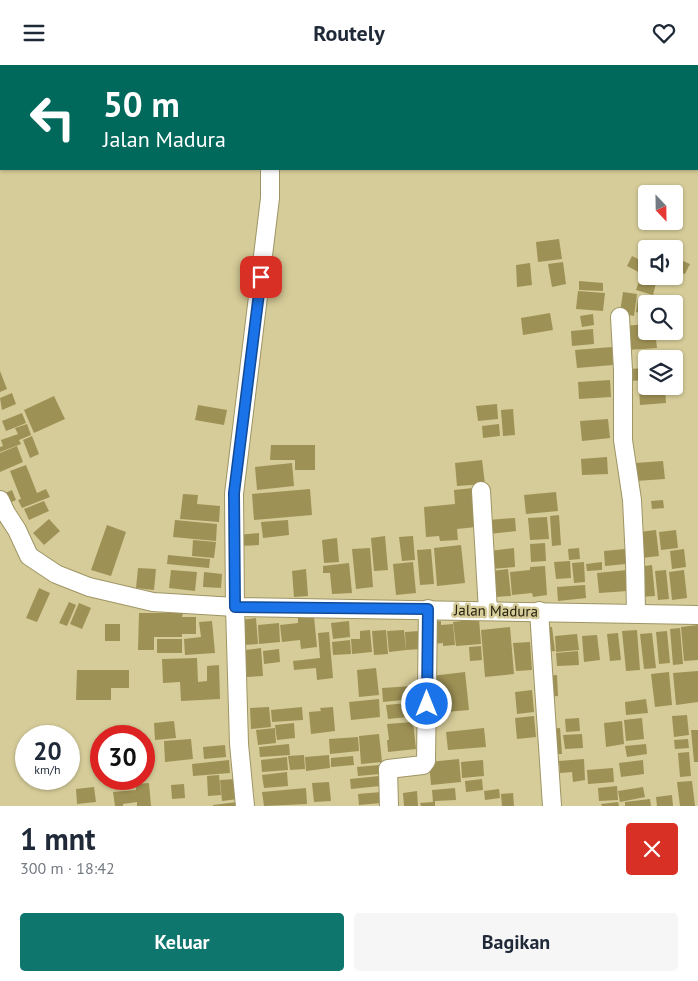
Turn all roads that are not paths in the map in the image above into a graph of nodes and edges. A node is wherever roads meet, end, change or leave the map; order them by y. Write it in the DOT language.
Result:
graph roads {
  1 [pos="270,170"];
  2 [pos="620,317"];
  3 [pos="481,491"];
  4 [pos="0,500"];
  5 [pos="235,607"];
  6 [pos="428,609"];
  7 [pos="488,611"];
  8 [pos="539,611"];
  9 [pos="636,613"];
  10 [pos="698,615"];
  11 [pos="246,806"];
  12 [pos="389,806"];
  13 [pos="552,806"];
  1 -- 5 [label="street"];
  2 -- 9 [label="street"];
  3 -- 7 [label="street"];
  4 -- 5 [label="street, Jalan Madura"];
  5 -- 6 [label="street, Jalan Madura"];
  5 -- 11 [label="street"];
  6 -- 7 [label="street, Jalan Madura"];
  6 -- 12 [label="street"];
  7 -- 8 [label="street, Jalan Madura"];
  8 -- 9 [label="street, Jalan Madura"];
  8 -- 13 [label="street"];
  9 -- 10 [label="street, Jalan Madura"];
}
